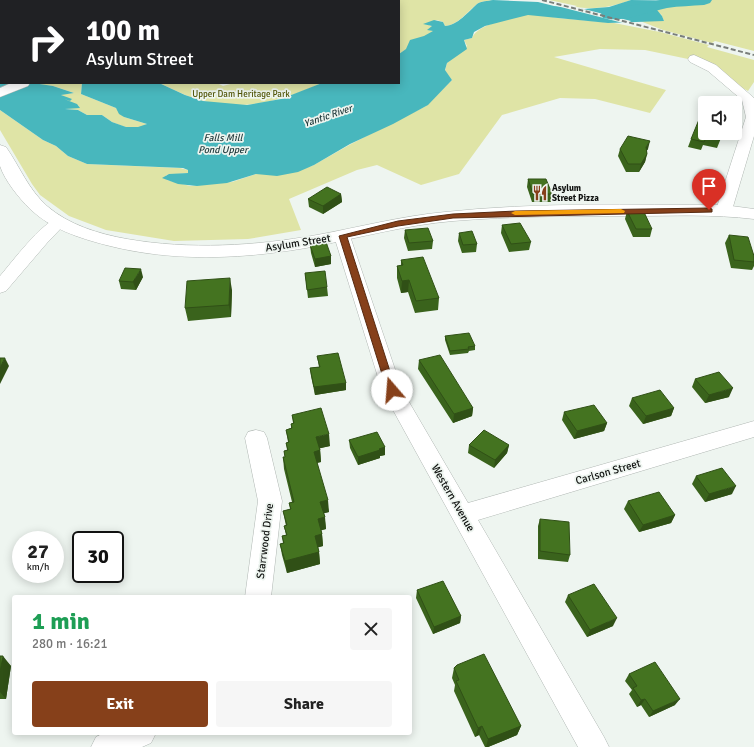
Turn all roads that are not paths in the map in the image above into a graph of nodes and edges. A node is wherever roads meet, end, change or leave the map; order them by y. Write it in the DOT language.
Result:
graph roads {
  1 [pos="694,59"];
  2 [pos="21,84"];
  3 [pos="0,93"];
  4 [pos="0,150"];
  5 [pos="724,210"];
  6 [pos="754,214"];
  7 [pos="58,223"];
  8 [pos="342,236"];
  9 [pos="0,286"];
  10 [pos="754,430"];
  11 [pos="256,438"];
  12 [pos="463,514"];
  13 [pos="258,595"];
  14 [pos="136,735"];
  15 [pos="106,747"];
  16 [pos="594,747"];
  1 -- 5 [label="street"];
  2 -- 3 [label="street"];
  4 -- 7 [label="street, Asylum Street"];
  5 -- 6 [label="street, Asylum Street"];
  5 -- 8 [label="street, Asylum Street"];
  7 -- 8 [label="street, Asylum Street"];
  7 -- 9 [label="street"];
  8 -- 12 [label="street, Western Avenue"];
  10 -- 12 [label="street, Carlson Street"];
  11 -- 13 [label="street, Starrwood Drive"];
  12 -- 16 [label="street, Western Avenue"];
  14 -- 15 [label="street"];
}
